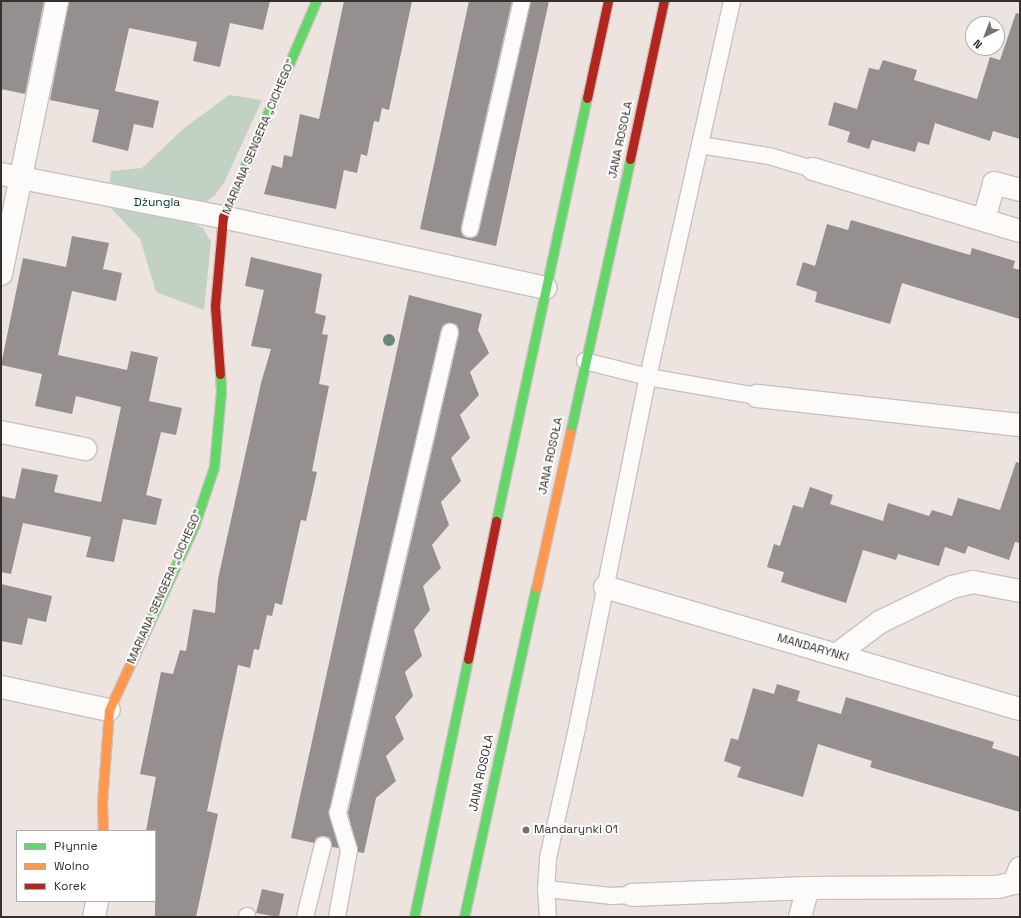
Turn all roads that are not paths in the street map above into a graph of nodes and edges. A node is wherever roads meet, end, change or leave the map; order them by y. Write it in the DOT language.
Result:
graph roads {
  1 [pos="57,1"];
  2 [pos="316,1"];
  3 [pos="522,1"];
  4 [pos="608,1"];
  5 [pos="664,1"];
  6 [pos="732,1"];
  7 [pos="700,145"];
  8 [pos="814,169"];
  9 [pos="11,176"];
  10 [pos="1020,190"];
  11 [pos="223,217"];
  12 [pos="984,220"];
  13 [pos="470,229"];
  14 [pos="1020,231"];
  15 [pos="1,274"];
  16 [pos="545,288"];
  17 [pos="450,332"];
  18 [pos="585,361"];
  19 [pos="648,377"];
  20 [pos="757,396"];
  21 [pos="1020,425"];
  22 [pos="1,432"];
  23 [pos="85,449"];
  24 [pos="605,587"];
  25 [pos="1020,591"];
  26 [pos="836,655"];
  27 [pos="1,688"];
  28 [pos="1020,709"];
  29 [pos="109,710"];
  30 [pos="103,830"];
  31 [pos="323,845"];
  32 [pos="1020,868"];
  33 [pos="808,888"];
  34 [pos="546,889"];
  35 [pos="632,896"];
  36 [pos="97,902"];
  37 [pos="94,917"];
  38 [pos="305,917"];
  39 [pos="337,917"];
  40 [pos="414,917"];
  41 [pos="464,917"];
  42 [pos="548,917"];
  43 [pos="800,917"];
  1 -- 9 [label="street"];
  2 -- 11 [label="street, MARIANA SENGERA „CICHEGO”"];
  3 -- 13 [label="lane"];
  4 -- 16 [label="street"];
  5 -- 18 [label="street, JANA ROSOŁA"];
  6 -- 7 [label="lane"];
  7 -- 8 [label="lane"];
  7 -- 19 [label="lane"];
  8 -- 12 [label="street"];
  9 -- 11 [label="street"];
  9 -- 15 [label="street"];
  10 -- 12 [label="street"];
  11 -- 16 [label="street"];
  11 -- 29 [label="street, MARIANA SENGERA „CICHEGO”"];
  12 -- 14 [label="street"];
  16 -- 40 [label="street"];
  17 -- 39 [label="lane"];
  18 -- 19 [label="lane"];
  18 -- 41 [label="street, JANA ROSOŁA"];
  19 -- 20 [label="lane"];
  19 -- 24 [label="lane"];
  20 -- 21 [label="street"];
  22 -- 23 [label="street"];
  24 -- 26 [label="street, MANDARYNKI"];
  24 -- 34 [label="lane"];
  25 -- 26 [label="street"];
  26 -- 28 [label="street, MANDARYNKI"];
  27 -- 29 [label="street"];
  29 -- 30 [label="street, MARIANA SENGERA „CICHEGO”"];
  31 -- 38 [label="lane"];
  32 -- 33 [label="street"];
  33 -- 35 [label="street"];
  33 -- 43 [label="street"];
  34 -- 35 [label="lane"];
  34 -- 42 [label="lane"];
  36 -- 37 [label="street"];
}
